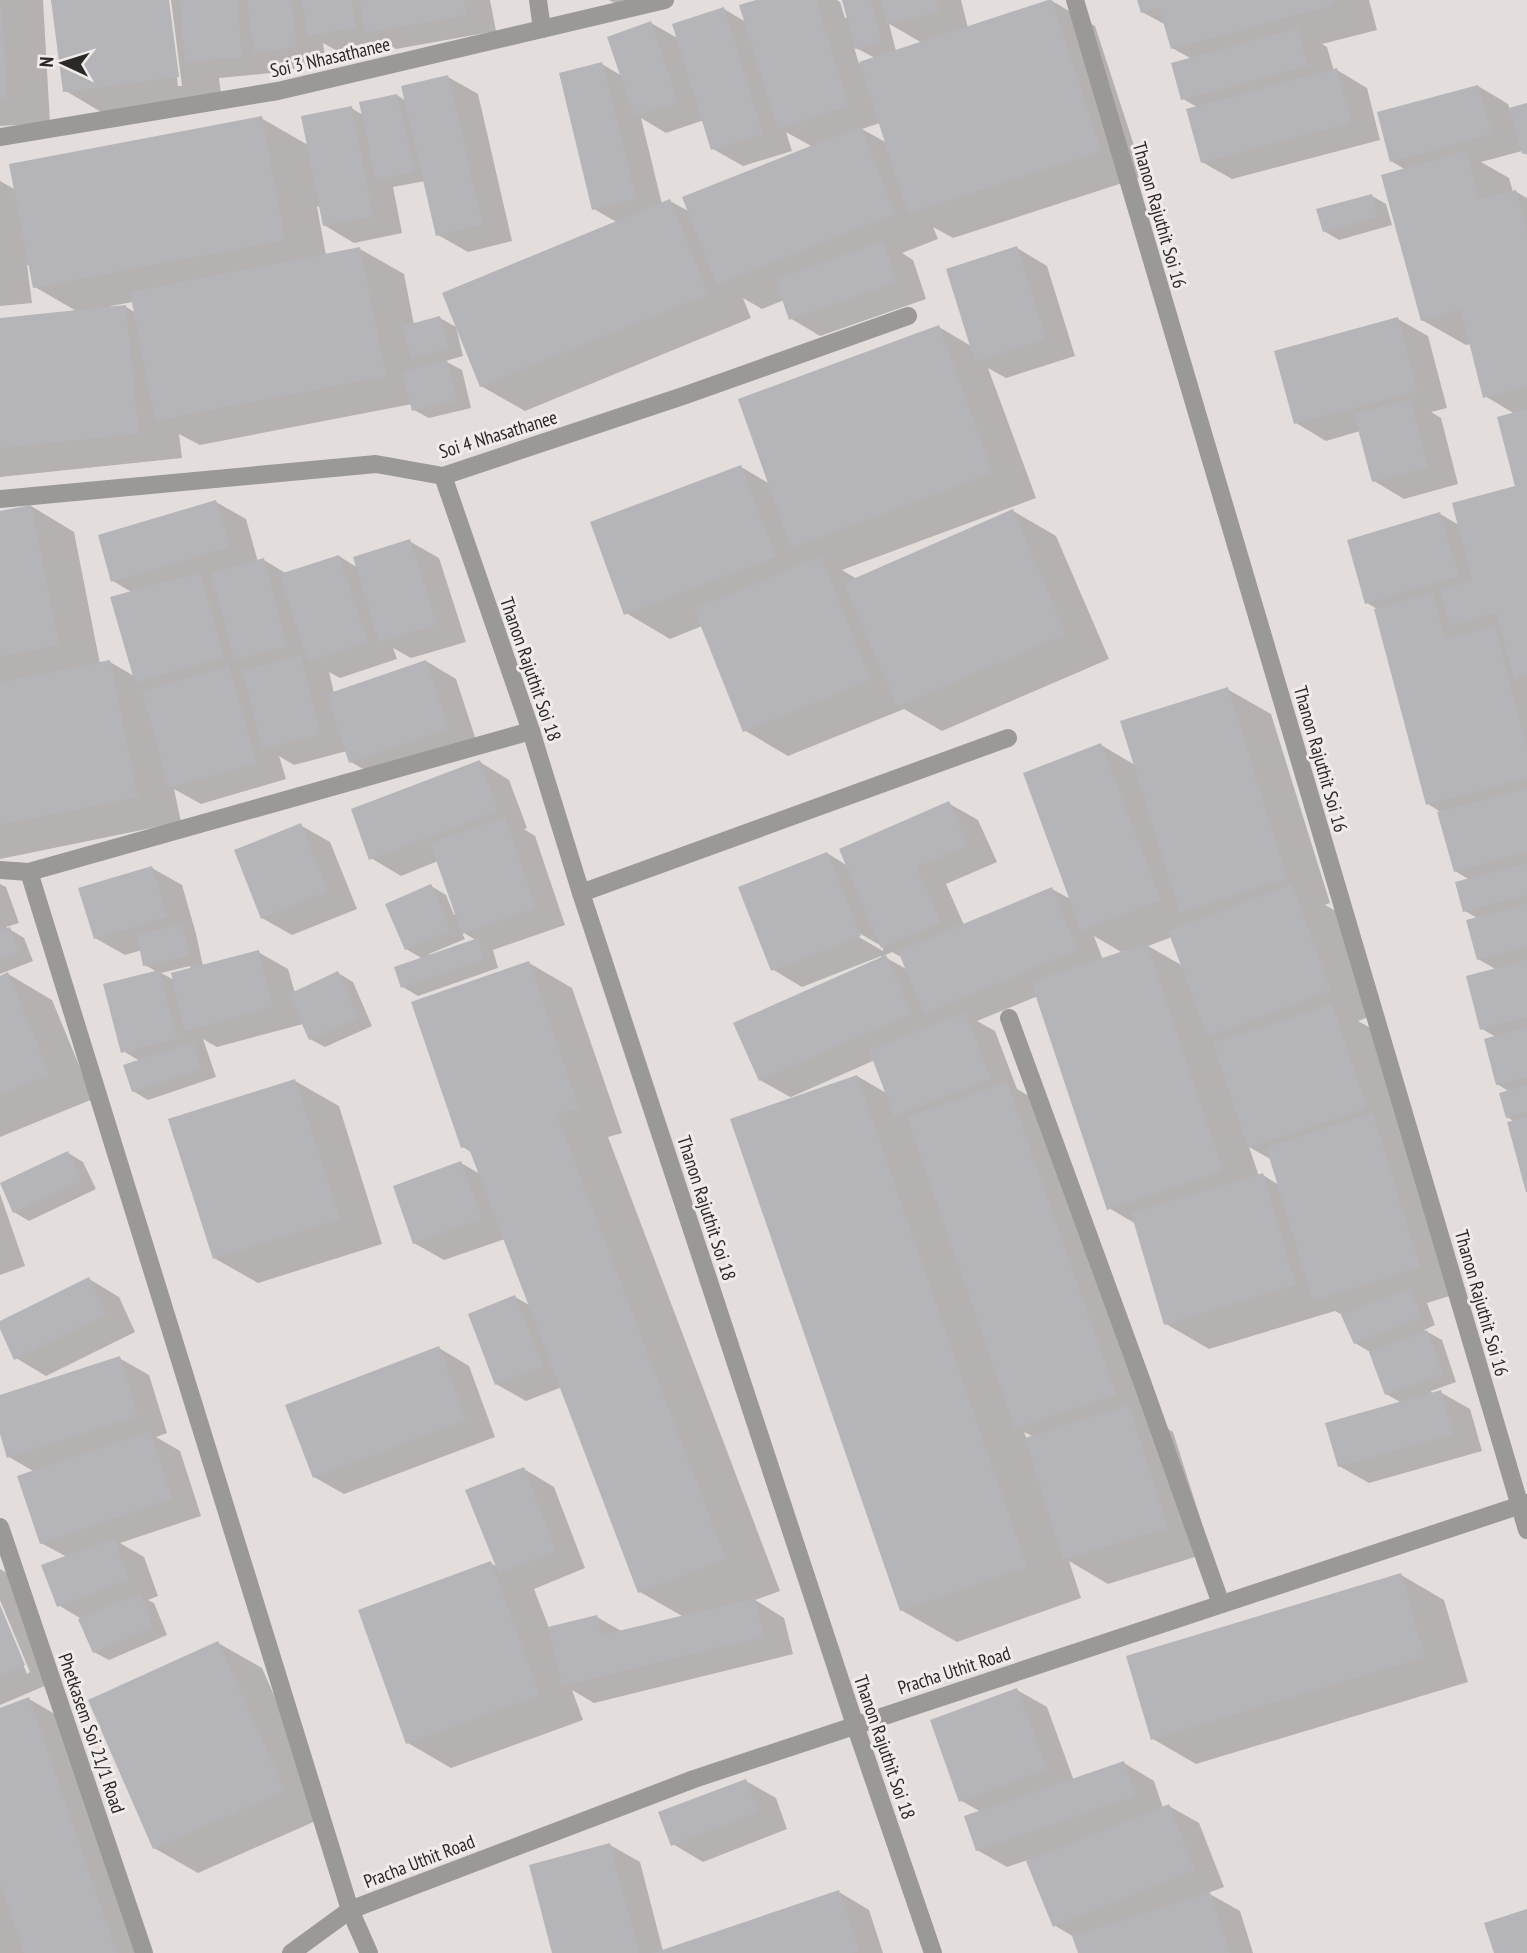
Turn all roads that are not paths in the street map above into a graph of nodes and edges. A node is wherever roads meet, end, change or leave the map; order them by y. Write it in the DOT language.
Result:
graph roads {
  1 [pos="538,0"];
  2 [pos="665,0"];
  3 [pos="1075,0"];
  4 [pos="542,29"];
  5 [pos="0,137"];
  6 [pos="908,316"];
  7 [pos="443,476"];
  8 [pos="0,499"];
  9 [pos="531,731"];
  10 [pos="1008,738"];
  11 [pos="0,870"];
  12 [pos="29,872"];
  13 [pos="581,893"];
  14 [pos="1009,1018"];
  15 [pos="1523,1504"];
  16 [pos="0,1527"];
  17 [pos="1527,1530"];
  18 [pos="1220,1604"];
  19 [pos="855,1725"];
  20 [pos="350,1910"];
  21 [pos="144,1953"];
  22 [pos="291,1953"];
  23 [pos="369,1953"];
  24 [pos="933,1953"];
  1 -- 4 [label="street"];
  2 -- 4 [label="street, Soi 3 Nhasathanee"];
  3 -- 15 [label="street, Thanon Rajuthit Soi 16"];
  4 -- 5 [label="street, Soi 3 Nhasathanee"];
  6 -- 7 [label="street, Soi 4 Nhasathanee"];
  7 -- 8 [label="street, Soi 4 Nhasathanee"];
  7 -- 9 [label="street, Thanon Rajuthit Soi 18"];
  9 -- 12 [label="street"];
  9 -- 13 [label="street, Thanon Rajuthit Soi 18"];
  10 -- 13 [label="street"];
  11 -- 12 [label="street"];
  12 -- 20 [label="street"];
  13 -- 19 [label="street, Thanon Rajuthit Soi 18"];
  14 -- 18 [label="street"];
  15 -- 17 [label="street, Thanon Rajuthit Soi 16"];
  15 -- 18 [label="street, Pracha Uthit Road"];
  16 -- 21 [label="street, Phetkasem Soi 21/1 Road"];
  18 -- 19 [label="street, Pracha Uthit Road"];
  19 -- 20 [label="street, Pracha Uthit Road"];
  19 -- 24 [label="street, Thanon Rajuthit Soi 18"];
  20 -- 22 [label="street, Pracha Uthit Road"];
  20 -- 23 [label="street"];
}
